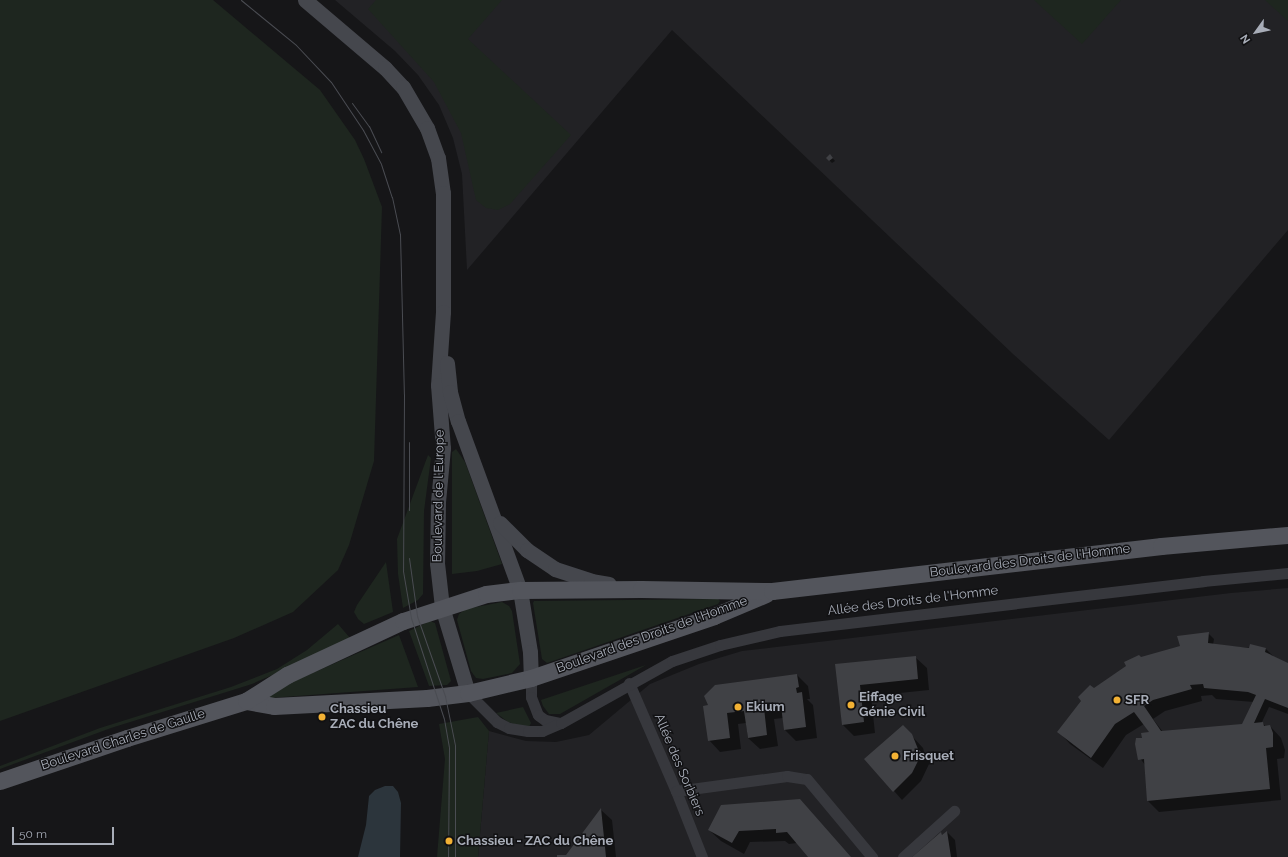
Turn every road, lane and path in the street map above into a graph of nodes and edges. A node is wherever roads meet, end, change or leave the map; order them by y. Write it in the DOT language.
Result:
graph roads {
  1 [pos="305,0"];
  2 [pos="443,312"];
  3 [pos="494,516"];
  4 [pos="1288,535"];
  5 [pos="1288,573"];
  6 [pos="641,589"];
  7 [pos="520,590"];
  8 [pos="772,591"];
  9 [pos="442,607"];
  10 [pos="531,678"];
  11 [pos="629,684"];
  12 [pos="468,693"];
  13 [pos="246,701"];
  14 [pos="561,723"];
  15 [pos="0,781"];
  16 [pos="676,791"];
  17 [pos="954,811"];
  18 [pos="702,857"];
  19 [pos="872,857"];
  20 [pos="903,857"];
  1 -- 2 [label="street, Boulevard de l'Europe"];
  2 -- 3 [label="street, Boulevard de l'Europe"];
  2 -- 9 [label="street, Boulevard de l'Europe"];
  3 -- 6 [label="street, Boulevard de l'Europe"];
  3 -- 7 [label="street, Boulevard de l'Europe"];
  4 -- 8 [label="main road, Boulevard des Droits de l'Homme"];
  5 -- 11 [label="street, Allée des Droits de l'Homme"];
  6 -- 7 [label="main road, Boulevard des Droits de l'Homme"];
  6 -- 8 [label="main road, Boulevard des Droits de l'Homme"];
  7 -- 9 [label="main road, Boulevard des Droits de l'Homme"];
  7 -- 10 [label="street, Boulevard de l'Europe"];
  8 -- 10 [label="main road, Boulevard des Droits de l'Homme"];
  9 -- 12 [label="street, Boulevard de l'Europe"];
  9 -- 13 [label="main road, Boulevard Charles de Gaulle"];
  10 -- 12 [label="main road, Boulevard des Droits de l'Homme"];
  10 -- 14 [label="street"];
  11 -- 14 [label="street, Allée des Droits de l'Homme"];
  11 -- 16 [label="street, Allée des Sorbiers"];
  12 -- 13 [label="main road, Boulevard Charles de Gaulle"];
  12 -- 14 [label="street, Allée des Droits de l'Homme"];
  13 -- 15 [label="main road, Boulevard Charles de Gaulle"];
  16 -- 18 [label="street, Allée des Sorbiers"];
  16 -- 19 [label="street"];
  17 -- 20 [label="street"];
}
